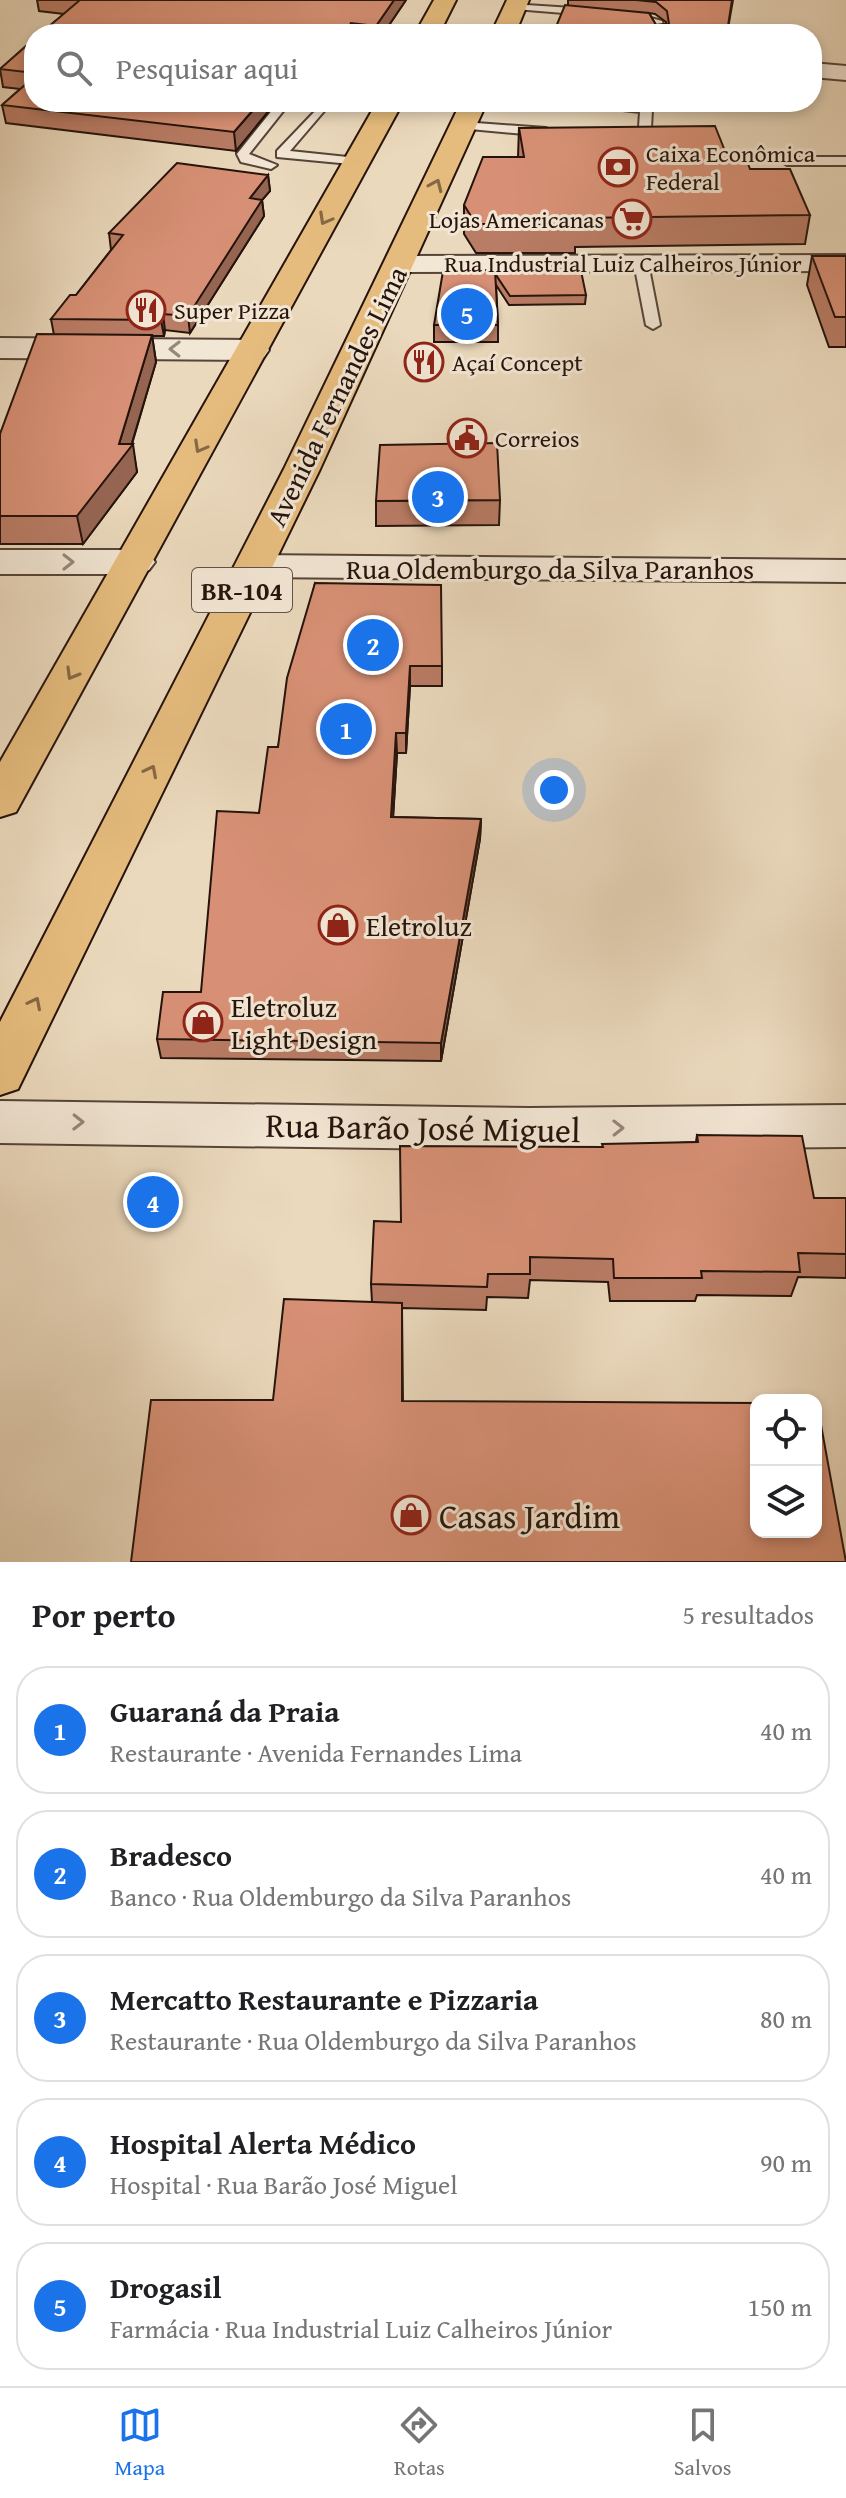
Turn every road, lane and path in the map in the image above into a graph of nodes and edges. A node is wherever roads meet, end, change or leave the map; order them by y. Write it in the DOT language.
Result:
graph roads {
  1 [pos="445,0"];
  2 [pos="517,3"];
  3 [pos="594,12"];
  4 [pos="609,14"];
  5 [pos="432,24"];
  6 [pos="508,24"];
  7 [pos="658,24"];
  8 [pos="822,71"];
  9 [pos="846,73"];
  10 [pos="276,112"];
  11 [pos="317,112"];
  12 [pos="385,112"];
  13 [pos="646,112"];
  14 [pos="468,114"];
  15 [pos="565,133"];
  16 [pos="609,136"];
  17 [pos="281,154"];
  18 [pos="787,161"];
  19 [pos="846,161"];
  20 [pos="271,165"];
  21 [pos="354,168"];
  22 [pos="641,263"];
  23 [pos="846,263"];
  24 [pos="401,264"];
  25 [pos="653,325"];
  26 [pos="0,348"];
  27 [pos="253,350"];
  28 [pos="0,562"];
  29 [pos="136,562"];
  30 [pos="254,566"];
  31 [pos="846,571"];
  32 [pos="0,801"];
  33 [pos="0,1073"];
  34 [pos="0,1122"];
  35 [pos="846,1126"];
  1 -- 5 [label="highway"];
  2 -- 3 [label="lane"];
  2 -- 6 [label="highway"];
  4 -- 7 [label="lane"];
  8 -- 9 [label="street"];
  10 -- 20 [label="lane"];
  11 -- 17 [label="lane"];
  12 -- 21 [label="highway"];
  13 -- 16 [label="lane"];
  14 -- 15 [label="lane"];
  24 -- 14 [label="highway, Avenida Fernandes Lima / BR-104, one-way"];
  17 -- 20 [label="lane"];
  17 -- 21 [label="lane"];
  18 -- 19 [label="lane"];
  20 -- 21 [label="lane"];
  21 -- 27 [label="highway, one-way"];
  22 -- 23 [label="street, Rua Industrial Luiz Calheiros Júnior"];
  22 -- 24 [label="street, Rua Industrial Luiz Calheiros Júnior"];
  22 -- 25 [label="lane"];
  24 -- 30 [label="highway, Avenida Fernandes Lima / BR-104"];
  27 -- 26 [label="street, one-way"];
  27 -- 29 [label="highway, one-way"];
  28 -- 29 [label="street, one-way"];
  29 -- 32 [label="highway, one-way"];
  30 -- 31 [label="street, Rua Oldemburgo da Silva Paranhos"];
  33 -- 30 [label="highway, Avenida Fernandes Lima / BR-104, one-way"];
  34 -- 35 [label="street, Rua Barão José Miguel, one-way"];
}
